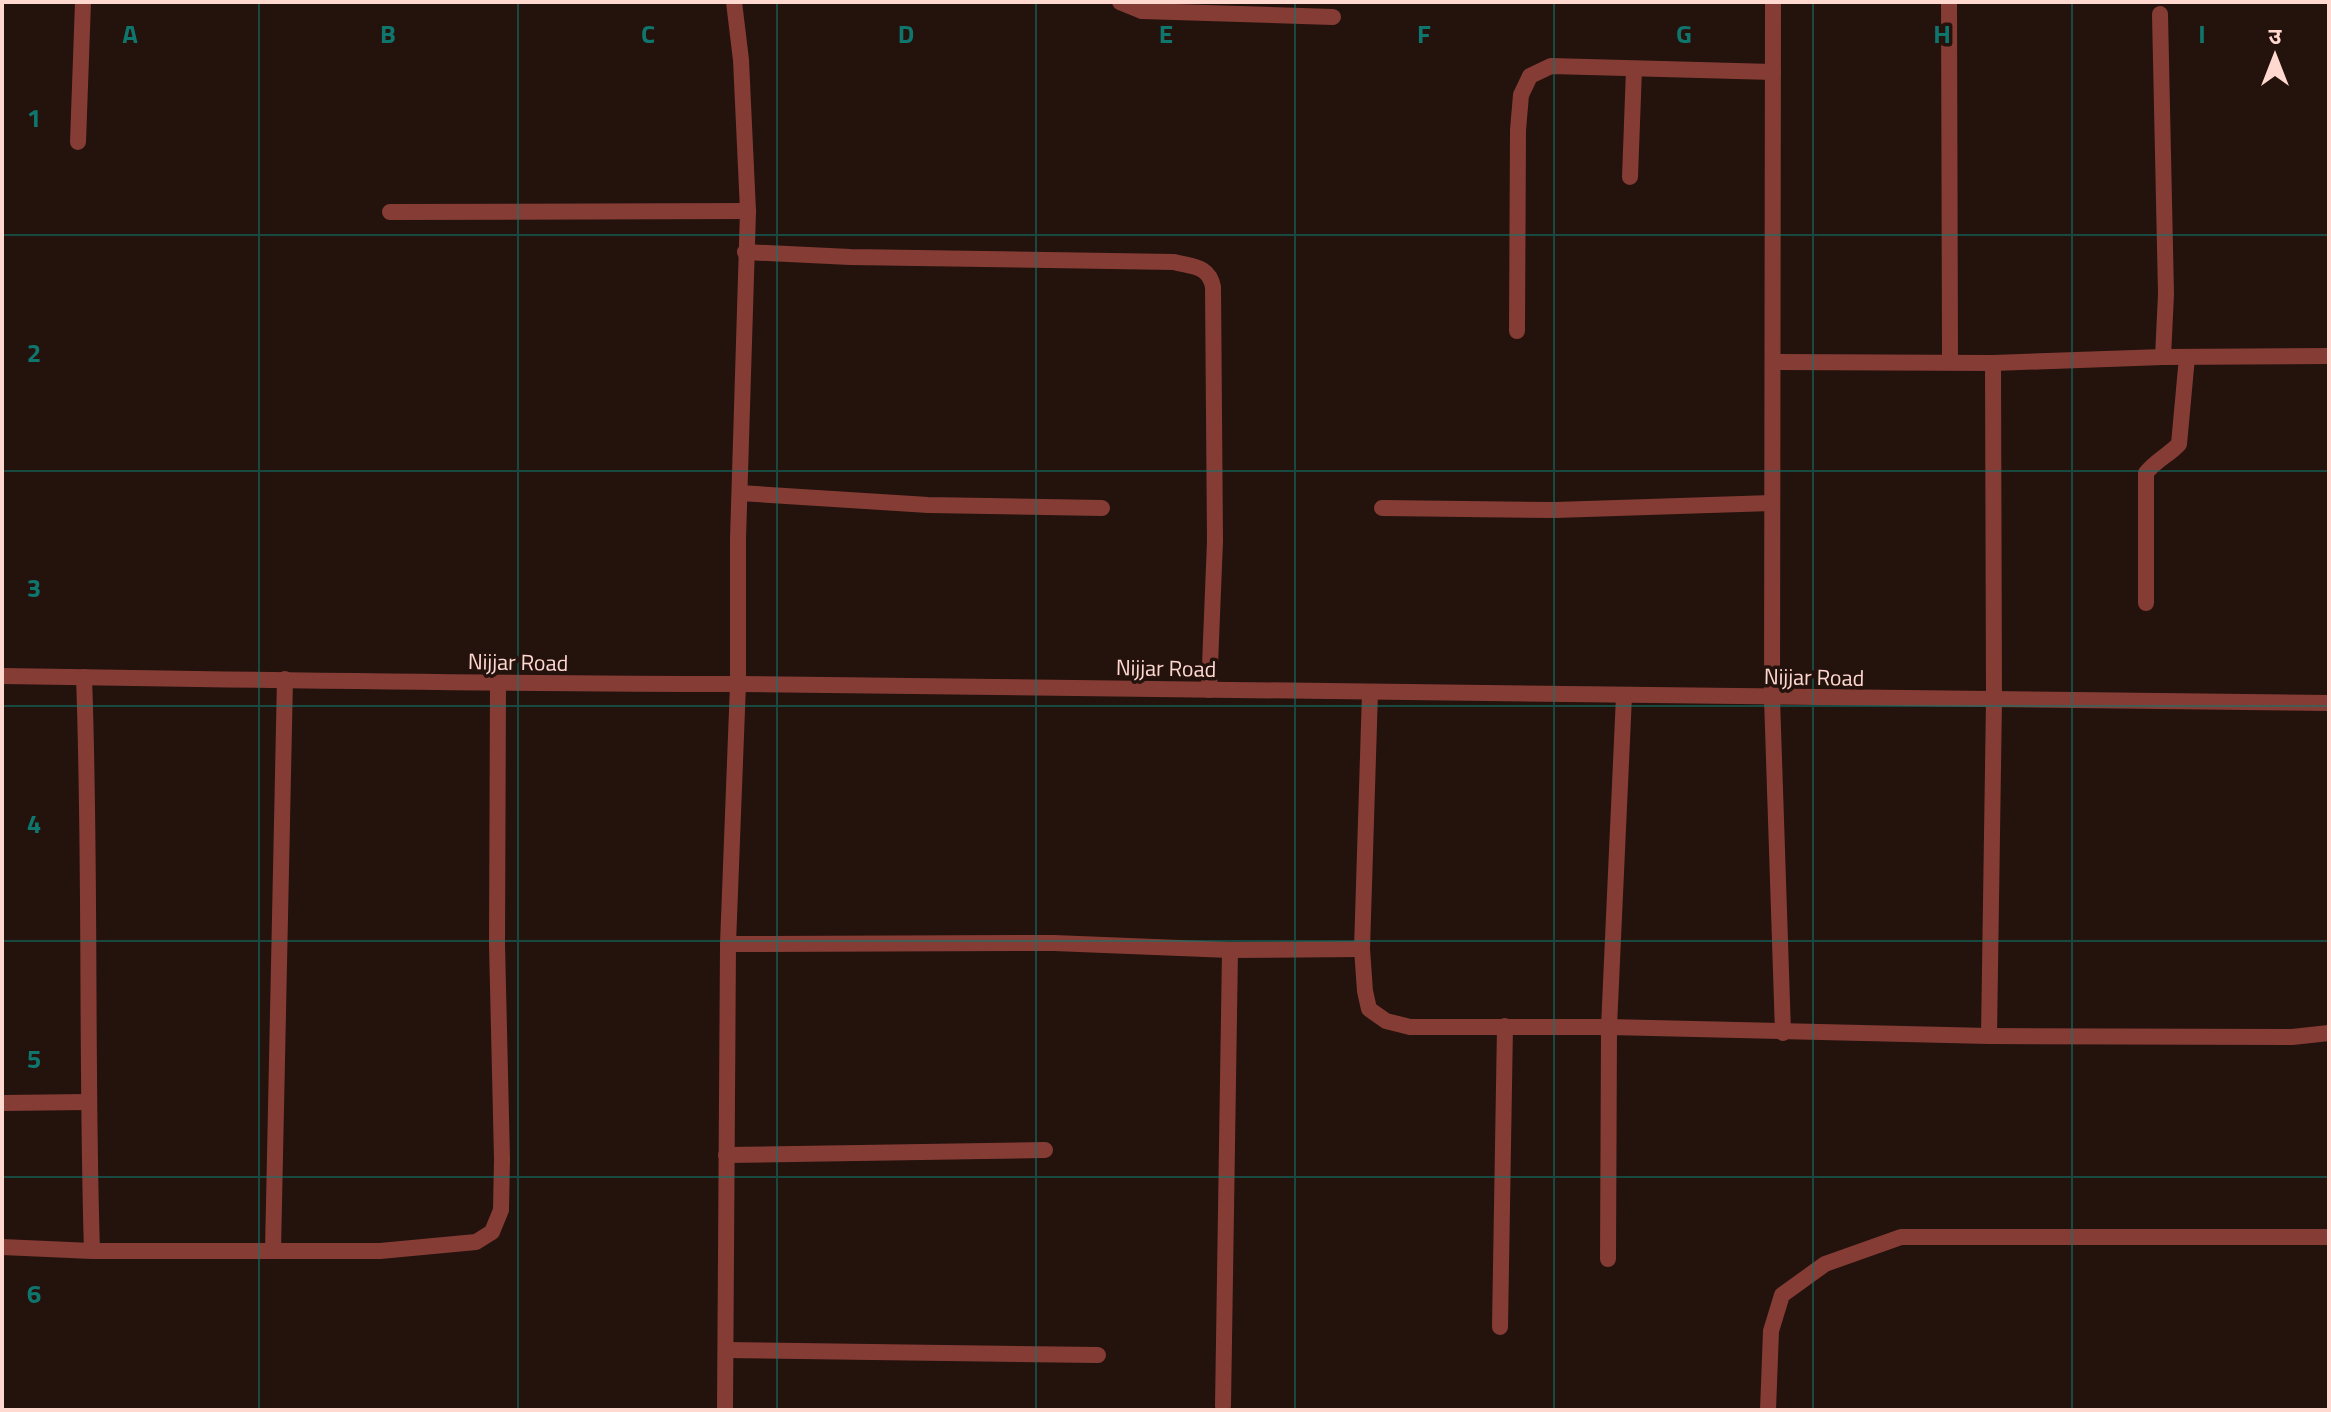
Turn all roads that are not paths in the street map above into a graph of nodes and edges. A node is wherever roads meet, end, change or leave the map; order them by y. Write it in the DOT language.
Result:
graph roads {
  1 [pos="83,2"];
  2 [pos="734,2"];
  3 [pos="1120,2"];
  4 [pos="1773,2"];
  5 [pos="1949,2"];
  6 [pos="2160,14"];
  7 [pos="1333,17"];
  8 [pos="1634,69"];
  9 [pos="1773,72"];
  10 [pos="78,142"];
  11 [pos="1630,177"];
  12 [pos="748,211"];
  13 [pos="390,212"];
  14 [pos="745,252"];
  15 [pos="1517,331"];
  16 [pos="2329,356"];
  17 [pos="2163,357"];
  18 [pos="2187,357"];
  19 [pos="1950,361"];
  20 [pos="1773,362"];
  21 [pos="1993,363"];
  22 [pos="740,493"];
  23 [pos="1772,503"];
  24 [pos="1102,508"];
  25 [pos="1382,508"];
  26 [pos="2146,603"];
  27 [pos="2,676"];
  28 [pos="84,677"];
  29 [pos="285,679"];
  30 [pos="498,684"];
  31 [pos="738,684"];
  32 [pos="1209,690"];
  33 [pos="1370,692"];
  34 [pos="1624,696"];
  35 [pos="1772,698"];
  36 [pos="1994,700"];
  37 [pos="2329,703"];
  38 [pos="728,944"];
  39 [pos="1362,949"];
  40 [pos="1230,950"];
  41 [pos="1505,1026"];
  42 [pos="1609,1027"];
  43 [pos="1783,1033"];
  44 [pos="2329,1033"];
  45 [pos="1989,1036"];
  46 [pos="87,1102"];
  47 [pos="2,1103"];
  48 [pos="1045,1150"];
  49 [pos="726,1155"];
  50 [pos="2329,1237"];
  51 [pos="2,1247"];
  52 [pos="92,1251"];
  53 [pos="273,1251"];
  54 [pos="1608,1259"];
  55 [pos="1500,1327"];
  56 [pos="726,1350"];
  57 [pos="1098,1355"];
  58 [pos="1223,1406"];
  59 [pos="725,1410"];
  60 [pos="1768,1410"];
  1 -- 10 [label="street"];
  2 -- 12 [label="street"];
  3 -- 7 [label="street"];
  4 -- 9 [label="street"];
  5 -- 19 [label="street"];
  6 -- 17 [label="street"];
  8 -- 9 [label="street"];
  8 -- 11 [label="street"];
  8 -- 15 [label="street"];
  9 -- 20 [label="street"];
  12 -- 13 [label="street"];
  12 -- 14 [label="street"];
  14 -- 22 [label="street"];
  14 -- 32 [label="street"];
  16 -- 18 [label="street"];
  17 -- 18 [label="street"];
  17 -- 21 [label="street"];
  18 -- 26 [label="street"];
  19 -- 20 [label="street"];
  19 -- 21 [label="street"];
  20 -- 23 [label="street"];
  21 -- 36 [label="street"];
  22 -- 24 [label="street"];
  22 -- 31 [label="street"];
  23 -- 25 [label="street"];
  23 -- 35 [label="street"];
  27 -- 28 [label="street, Nijjar Road"];
  28 -- 29 [label="street, Nijjar Road"];
  28 -- 46 [label="street"];
  29 -- 30 [label="street, Nijjar Road"];
  29 -- 53 [label="street"];
  30 -- 31 [label="street, Nijjar Road"];
  30 -- 53 [label="street"];
  31 -- 32 [label="street, Nijjar Road"];
  31 -- 38 [label="street"];
  32 -- 33 [label="street, Nijjar Road"];
  33 -- 34 [label="street, Nijjar Road"];
  33 -- 39 [label="street"];
  34 -- 35 [label="street, Nijjar Road"];
  34 -- 42 [label="street"];
  35 -- 36 [label="street, Nijjar Road"];
  35 -- 43 [label="street"];
  36 -- 37 [label="street, Nijjar Road"];
  36 -- 45 [label="street"];
  38 -- 40 [label="street"];
  38 -- 49 [label="street"];
  39 -- 40 [label="street"];
  39 -- 41 [label="street"];
  40 -- 58 [label="street"];
  41 -- 42 [label="street"];
  41 -- 55 [label="street"];
  42 -- 43 [label="street"];
  42 -- 54 [label="street"];
  43 -- 45 [label="street"];
  44 -- 45 [label="street"];
  46 -- 47 [label="street"];
  46 -- 52 [label="street"];
  48 -- 49 [label="street"];
  49 -- 56 [label="street"];
  50 -- 60 [label="street"];
  51 -- 52 [label="street"];
  52 -- 53 [label="street"];
  56 -- 57 [label="street"];
  56 -- 59 [label="street"];
}
